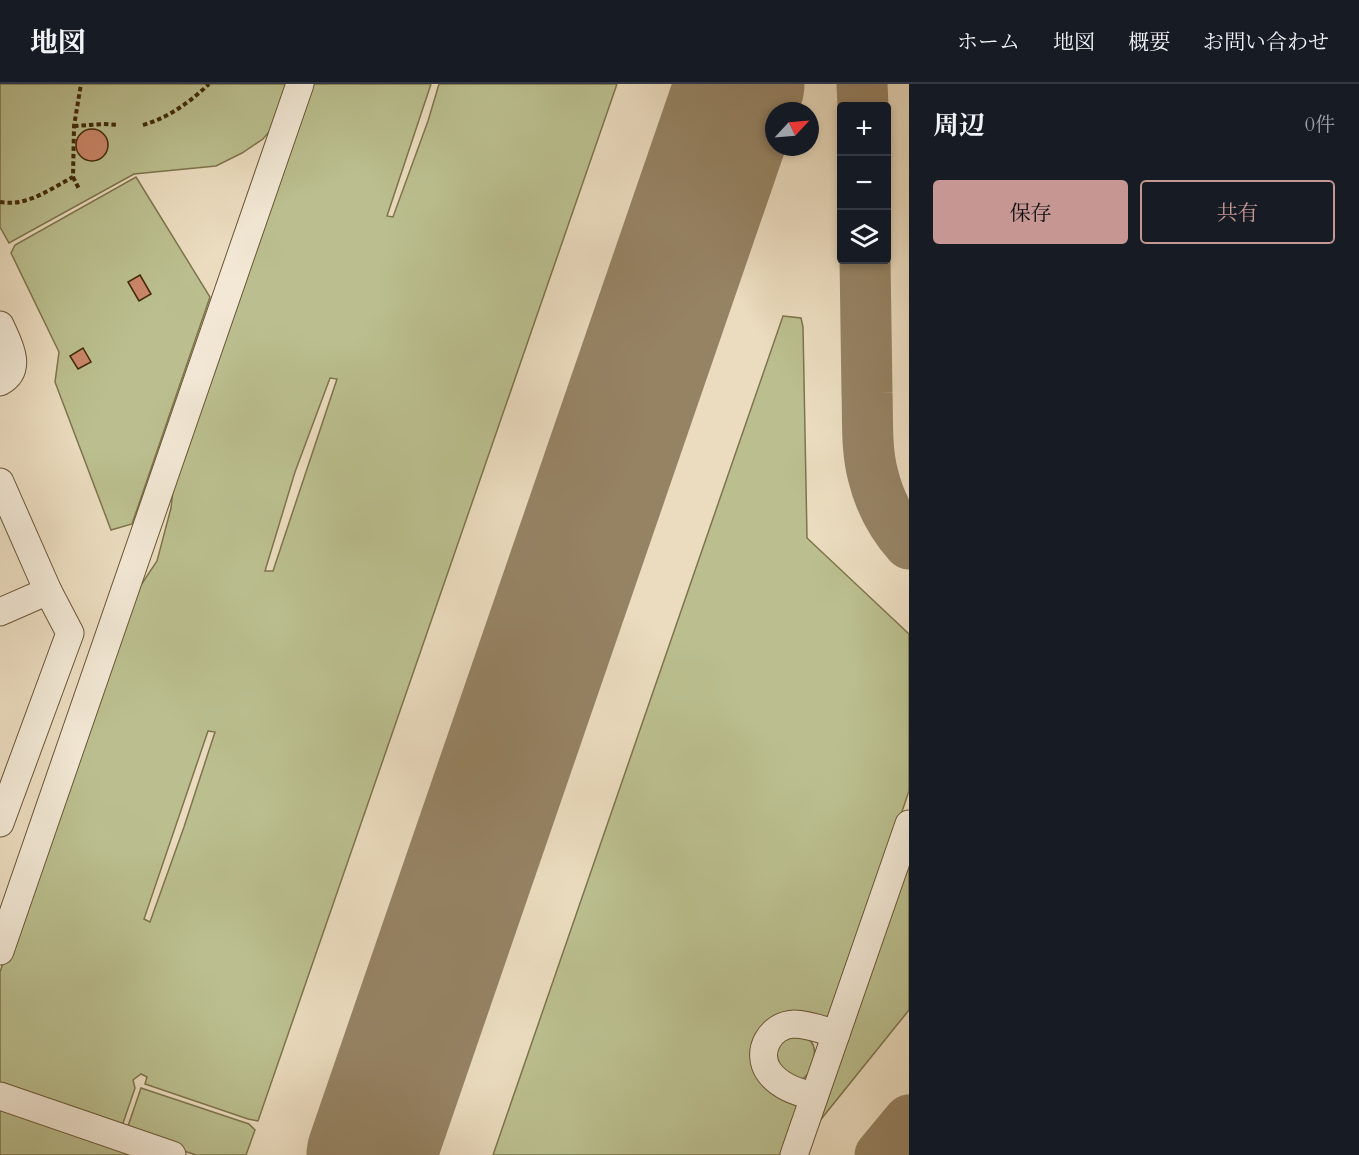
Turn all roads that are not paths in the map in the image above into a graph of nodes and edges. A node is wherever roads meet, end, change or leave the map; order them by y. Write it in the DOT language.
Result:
graph roads {
  1 [pos="300,84"];
  2 [pos="0,325"];
  3 [pos="0,382"];
  4 [pos="0,482"];
  5 [pos="48,591"];
  6 [pos="0,612"];
  7 [pos="0,824"];
  8 [pos="909,824"];
  9 [pos="0,951"];
  10 [pos="836,1034"];
  11 [pos="0,1096"];
  12 [pos="814,1097"];
  13 [pos="172,1155"];
  14 [pos="794,1155"];
  1 -- 9 [label="lane"];
  2 -- 3 [label="lane"];
  4 -- 5 [label="lane"];
  5 -- 6 [label="lane"];
  5 -- 7 [label="lane"];
  8 -- 10 [label="lane"];
  10 -- 12 [label="lane"];
  10 -- 12 [label="lane"];
  11 -- 13 [label="lane"];
  12 -- 14 [label="lane"];
}
